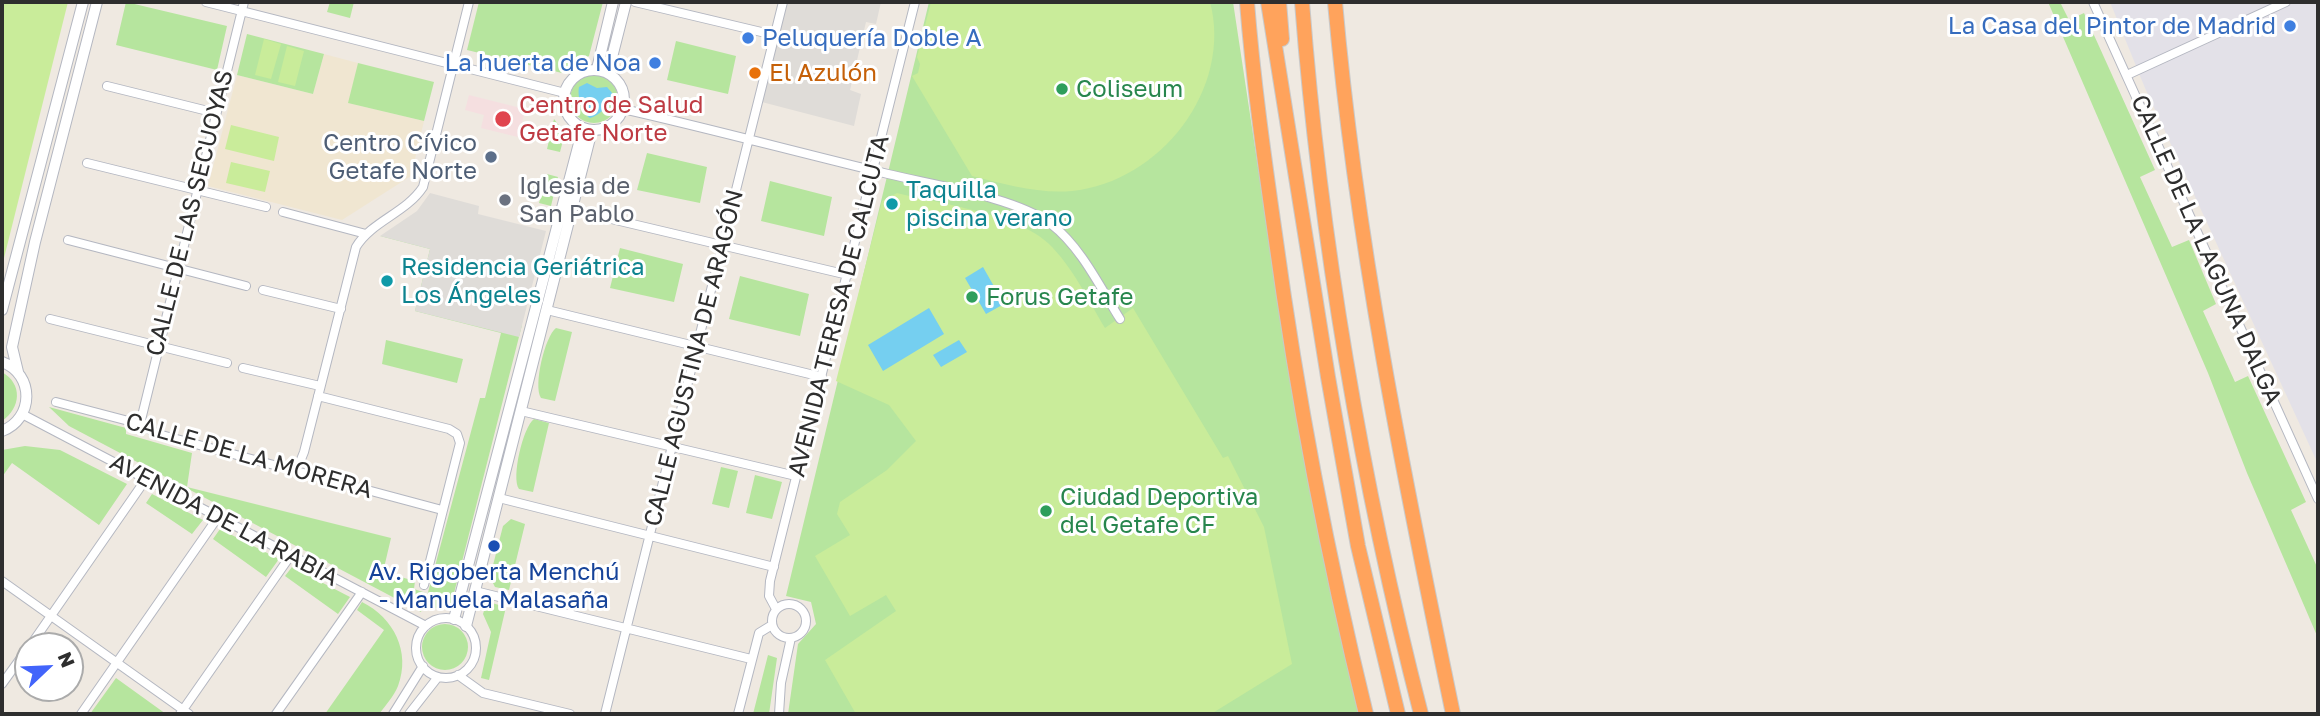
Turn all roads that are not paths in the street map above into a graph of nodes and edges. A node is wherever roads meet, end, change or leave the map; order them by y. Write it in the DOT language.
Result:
graph roads {
  1 [pos="82,2"];
  2 [pos="97,2"];
  3 [pos="206,2"];
  4 [pos="467,2"];
  5 [pos="614,2"];
  6 [pos="626,2"];
  7 [pos="635,2"];
  8 [pos="783,2"];
  9 [pos="915,2"];
  10 [pos="1245,2"];
  11 [pos="1268,2"];
  12 [pos="1279,2"];
  13 [pos="1302,2"];
  14 [pos="1335,2"];
  15 [pos="1345,2"];
  16 [pos="2093,2"];
  17 [pos="2286,2"];
  18 [pos="243,6"];
  19 [pos="774,35"];
  20 [pos="454,65"];
  21 [pos="603,71"];
  22 [pos="2127,75"];
  23 [pos="107,86"];
  24 [pos="565,93"];
  25 [pos="623,109"];
  26 [pos="1347,109"];
  27 [pos="216,113"];
  28 [pos="588,129"];
  29 [pos="749,138"];
  30 [pos="87,163"];
  31 [pos="873,170"];
  32 [pos="1297,174"];
  33 [pos="197,190"];
  34 [pos="266,207"];
  35 [pos="283,212"];
  36 [pos="586,213"];
  37 [pos="366,234"];
  38 [pos="68,240"];
  39 [pos="722,245"];
  40 [pos="176,268"];
  41 [pos="848,275"];
  42 [pos="246,286"];
  43 [pos="263,290"];
  44 [pos="341,309"];
  45 [pos="2,310"];
  46 [pos="547,310"];
  47 [pos="50,318"];
  48 [pos="1119,319"];
  49 [pos="157,345"];
  50 [pos="697,346"];
  51 [pos="2,362"];
  52 [pos="227,363"];
  53 [pos="243,368"];
  54 [pos="18,372"];
  55 [pos="822,377"];
  56 [pos="319,391"];
  57 [pos="56,402"];
  58 [pos="521,411"];
  59 [pos="22,414"];
  60 [pos="139,424"];
  61 [pos="2,431"];
  62 [pos="672,446"];
  63 [pos="286,468"];
  64 [pos="796,476"];
  65 [pos="146,479"];
  66 [pos="499,498"];
  67 [pos="2318,499"];
  68 [pos="442,510"];
  69 [pos="218,517"];
  70 [pos="650,536"];
  71 [pos="291,555"];
  72 [pos="774,567"];
  73 [pos="2,581"];
  74 [pos="424,585"];
  75 [pos="362,592"];
  76 [pos="475,592"];
  77 [pos="776,609"];
  78 [pos="52,616"];
  79 [pos="454,619"];
  80 [pos="772,625"];
  81 [pos="426,626"];
  82 [pos="466,626"];
  83 [pos="628,629"];
  84 [pos="40,632"];
  85 [pos="791,638"];
  86 [pos="751,659"];
  87 [pos="117,663"];
  88 [pos="423,666"];
  89 [pos="14,668"];
  90 [pos="458,675"];
  91 [pos="438,677"];
  92 [pos="2,684"];
  93 [pos="184,713"];
  94 [pos="81,714"];
  95 [pos="276,714"];
  96 [pos="393,714"];
  97 [pos="409,714"];
  98 [pos="570,714"];
  99 [pos="606,714"];
  100 [pos="737,714"];
  101 [pos="779,714"];
  102 [pos="1366,714"];
  103 [pos="1398,714"];
  104 [pos="1421,714"];
  105 [pos="1455,714"];
  1 -- 45 [label="street"];
  2 -- 54 [label="street"];
  3 -- 18 [label="street"];
  4 -- 20 [label="street"];
  5 -- 21 [label="street"];
  6 -- 21 [label="street"];
  7 -- 19 [label="street"];
  8 -- 19 [label="street, CALLE AGUSTINA DE ARAGÓN"];
  9 -- 31 [label="street, AVENIDA TERESA DE CALCUTA"];
  10 -- 102 [label="highway"];
  11 -- 32 [label="highway"];
  12 -- 32 [label="highway"];
  13 -- 104 [label="highway"];
  14 -- 26 [label="highway"];
  15 -- 26 [label="highway"];
  16 -- 22 [label="street, CALLE DE LA LAGUNA DALGA"];
  17 -- 22 [label="street"];
  18 -- 20 [label="street"];
  18 -- 27 [label="street, CALLE DE LAS SECUOYAS"];
  19 -- 29 [label="street, CALLE AGUSTINA DE ARAGÓN"];
  20 -- 24 [label="street"];
  20 -- 37 [label="street"];
  21 -- 24 [label="street"];
  21 -- 25 [label="street"];
  22 -- 67 [label="street, CALLE DE LA LAGUNA DALGA"];
  23 -- 27 [label="street"];
  24 -- 28 [label="street"];
  25 -- 28 [label="street"];
  25 -- 29 [label="street"];
  26 -- 105 [label="highway"];
  27 -- 33 [label="street, CALLE DE LAS SECUOYAS"];
  28 -- 46 [label="street"];
  28 -- 79 [label="street"];
  29 -- 31 [label="street"];
  29 -- 39 [label="street, CALLE AGUSTINA DE ARAGÓN"];
  30 -- 33 [label="street"];
  31 -- 41 [label="street, AVENIDA TERESA DE CALCUTA"];
  31 -- 48 [label="street"];
  32 -- 103 [label="highway"];
  33 -- 34 [label="street"];
  33 -- 40 [label="street, CALLE DE LAS SECUOYAS"];
  35 -- 37 [label="street"];
  36 -- 39 [label="street"];
  37 -- 44 [label="street"];
  38 -- 40 [label="street"];
  39 -- 41 [label="street"];
  39 -- 50 [label="street, CALLE AGUSTINA DE ARAGÓN"];
  40 -- 42 [label="street"];
  40 -- 49 [label="street, CALLE DE LAS SECUOYAS"];
  41 -- 55 [label="street, AVENIDA TERESA DE CALCUTA"];
  43 -- 44 [label="street"];
  44 -- 56 [label="street"];
  46 -- 50 [label="street"];
  46 -- 58 [label="street"];
  47 -- 49 [label="street"];
  49 -- 52 [label="street"];
  49 -- 60 [label="street, CALLE DE LAS SECUOYAS"];
  50 -- 55 [label="street"];
  50 -- 62 [label="street, CALLE AGUSTINA DE ARAGÓN"];
  51 -- 54 [label="street"];
  53 -- 56 [label="street"];
  54 -- 59 [label="street"];
  55 -- 64 [label="street, AVENIDA TERESA DE CALCUTA"];
  56 -- 63 [label="street"];
  56 -- 68 [label="street"];
  57 -- 60 [label="street, CALLE DE LA MORERA"];
  58 -- 62 [label="street"];
  58 -- 66 [label="street"];
  59 -- 61 [label="street"];
  59 -- 65 [label="street, AVENIDA DE LA RABIA"];
  60 -- 63 [label="street, CALLE DE LA MORERA"];
  62 -- 64 [label="street"];
  62 -- 70 [label="street, CALLE AGUSTINA DE ARAGÓN"];
  63 -- 68 [label="street, CALLE DE LA MORERA"];
  64 -- 72 [label="street, AVENIDA TERESA DE CALCUTA"];
  65 -- 69 [label="street, AVENIDA DE LA RABIA"];
  65 -- 78 [label="street"];
  66 -- 70 [label="street"];
  66 -- 76 [label="street"];
  68 -- 74 [label="street"];
  69 -- 71 [label="street, AVENIDA DE LA RABIA"];
  69 -- 87 [label="street"];
  70 -- 72 [label="street"];
  70 -- 83 [label="street, CALLE AGUSTINA DE ARAGÓN"];
  71 -- 75 [label="street, AVENIDA DE LA RABIA"];
  71 -- 93 [label="street"];
  72 -- 77 [label="street, AVENIDA TERESA DE CALCUTA"];
  73 -- 78 [label="street"];
  75 -- 81 [label="street, AVENIDA DE LA RABIA"];
  75 -- 95 [label="street"];
  76 -- 82 [label="street"];
  76 -- 83 [label="street"];
  77 -- 80 [label="street"];
  77 -- 85 [label="street"];
  78 -- 84 [label="street"];
  78 -- 87 [label="street"];
  79 -- 81 [label="street"];
  79 -- 82 [label="street"];
  80 -- 85 [label="street"];
  80 -- 86 [label="street"];
  81 -- 88 [label="street"];
  82 -- 90 [label="street"];
  83 -- 86 [label="street"];
  83 -- 99 [label="street, CALLE AGUSTINA DE ARAGÓN"];
  85 -- 101 [label="street"];
  86 -- 100 [label="street"];
  87 -- 93 [label="street"];
  87 -- 94 [label="street"];
  88 -- 91 [label="street"];
  88 -- 96 [label="street"];
  89 -- 92 [label="street"];
  90 -- 91 [label="street"];
  90 -- 98 [label="street"];
  91 -- 97 [label="street"];
}
